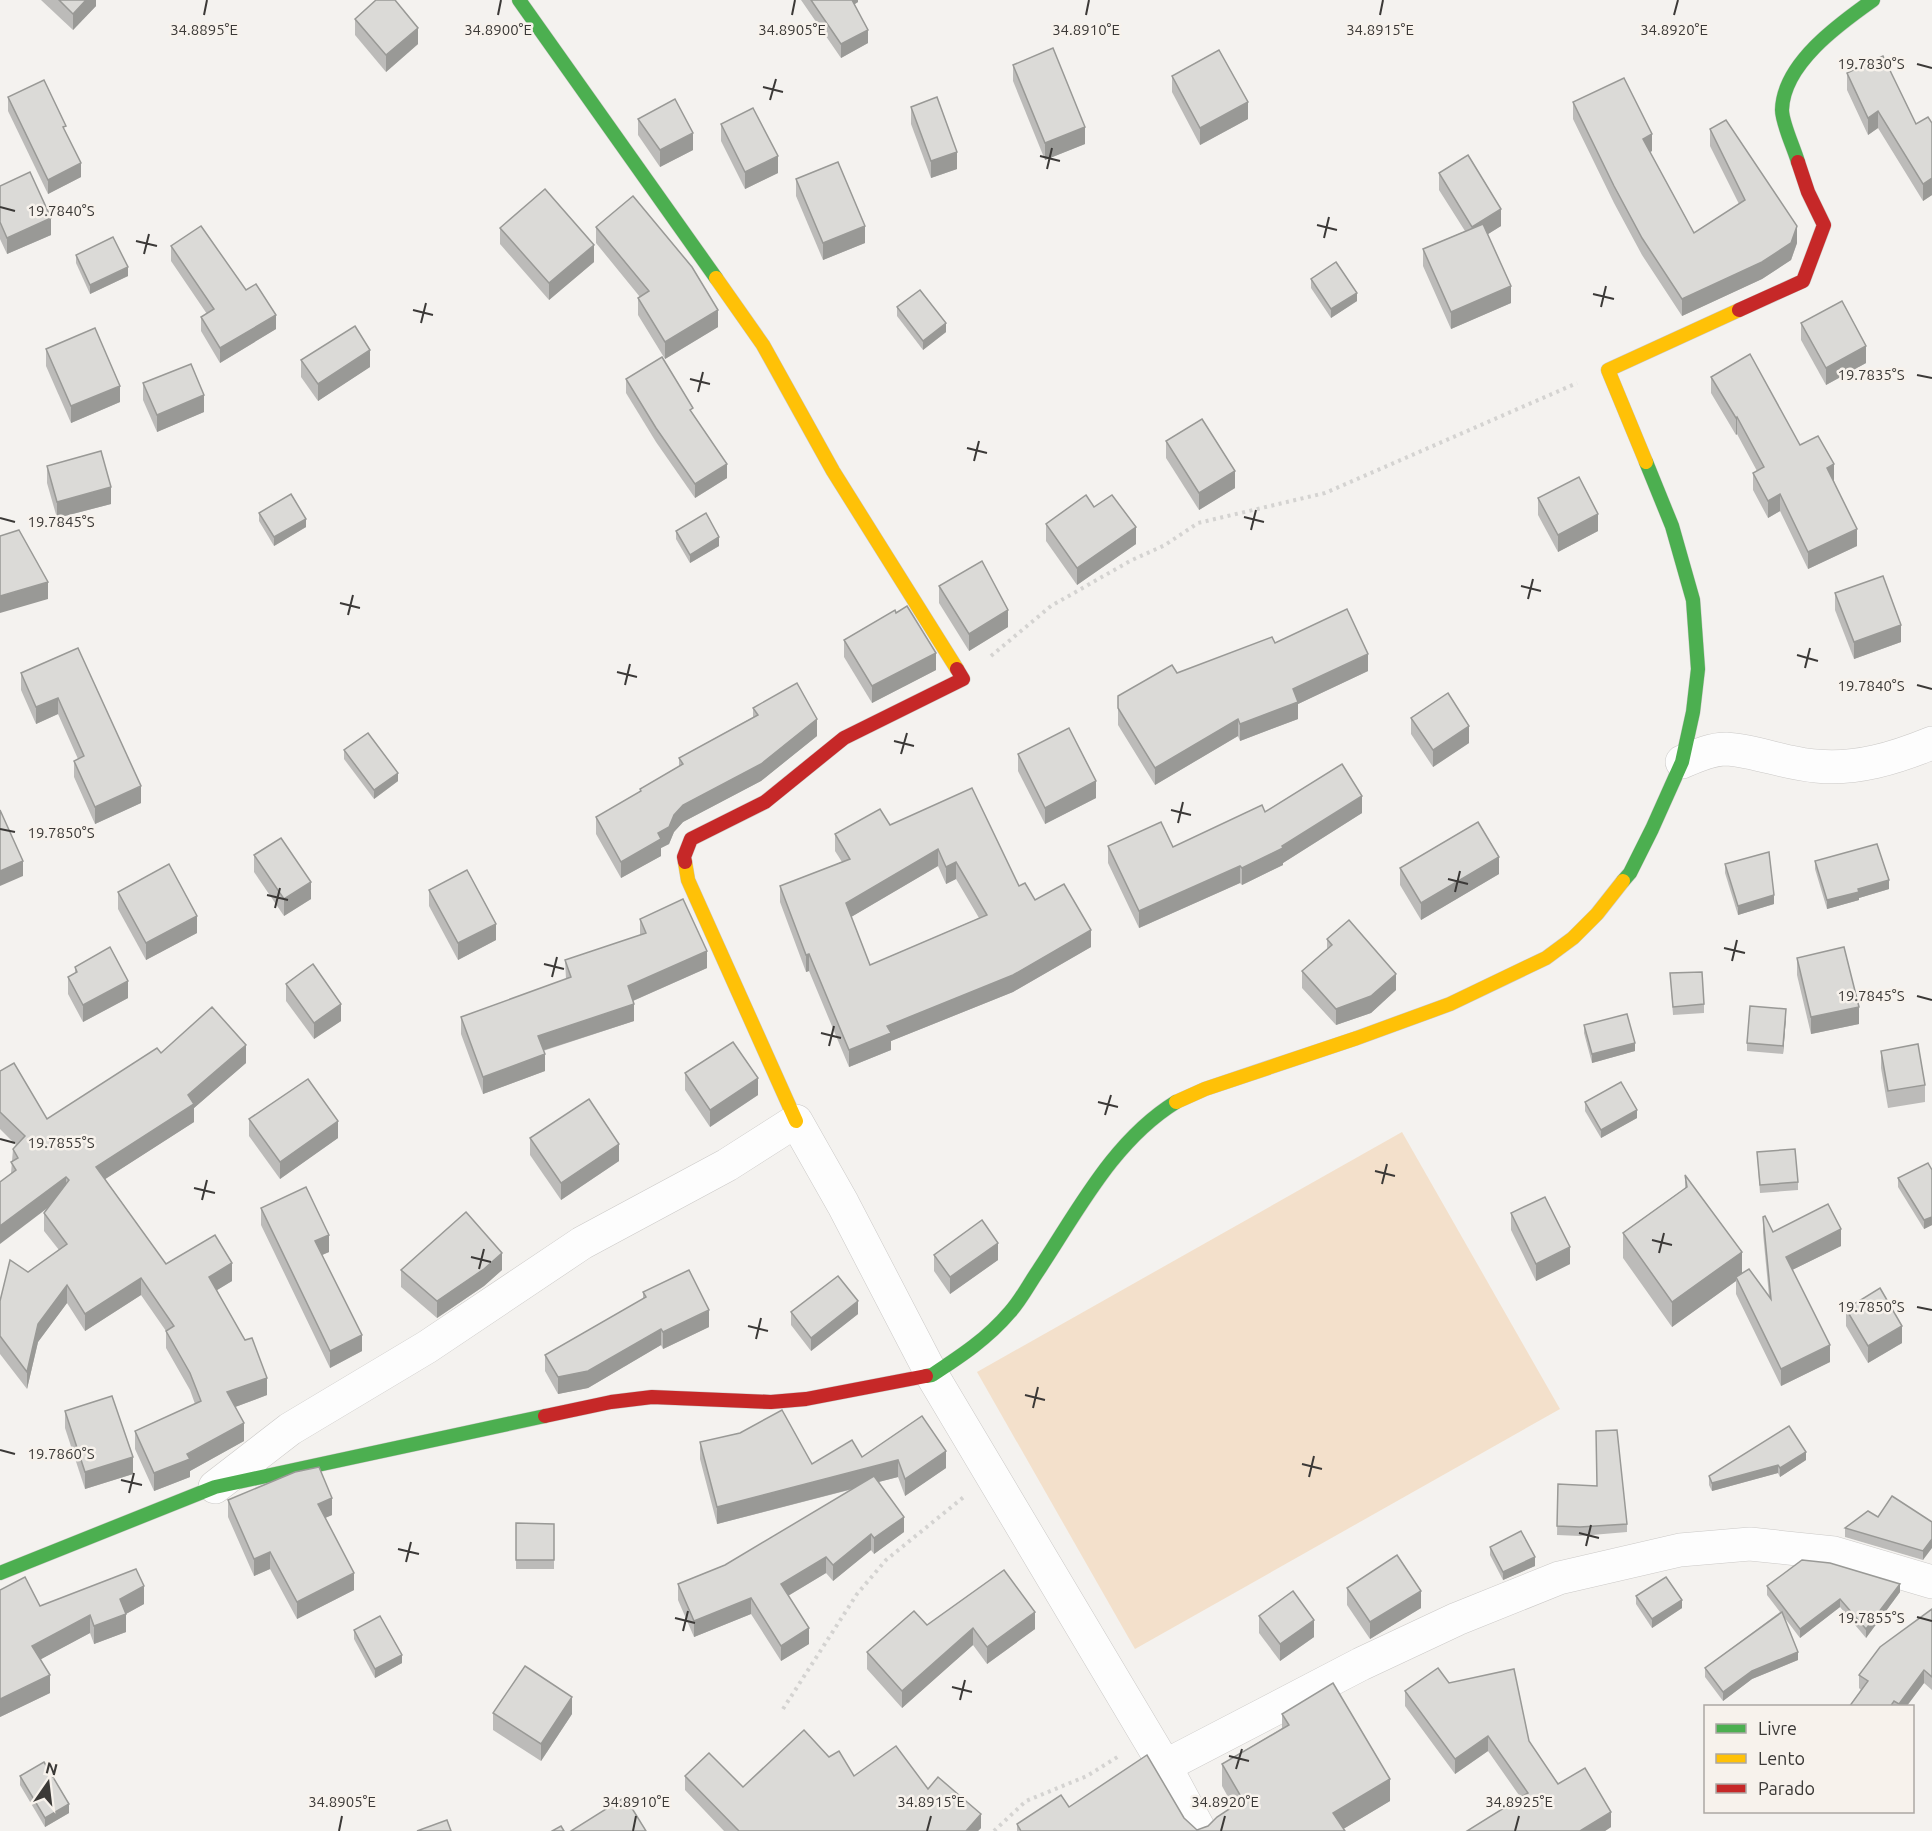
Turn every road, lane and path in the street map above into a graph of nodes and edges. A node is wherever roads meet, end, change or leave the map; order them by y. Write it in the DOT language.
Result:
graph roads {
  1 [pos="519,0"];
  2 [pos="1873,0"];
  3 [pos="1608,370"];
  4 [pos="963,679"];
  5 [pos="1932,742"];
  6 [pos="1682,762"];
  7 [pos="796,1121"];
  8 [pos="932,1376"];
  9 [pos="990,1473"];
  10 [pos="214,1487"];
  11 [pos="0,1573"];
  12 [pos="1932,1582"];
  13 [pos="783,1709"];
  14 [pos="1157,1753"];
  15 [pos="994,1831"];
  16 [pos="1200,1831"];
  1 -- 4 [label="street"];
  2 -- 3 [label="street"];
  3 -- 4 [label="path"];
  3 -- 6 [label="street"];
  4 -- 7 [label="street"];
  5 -- 6 [label="street"];
  6 -- 8 [label="street"];
  7 -- 8 [label="street"];
  7 -- 10 [label="street"];
  8 -- 9 [label="street"];
  8 -- 10 [label="street"];
  9 -- 13 [label="path"];
  9 -- 14 [label="street"];
  10 -- 11 [label="street"];
  12 -- 14 [label="street"];
  14 -- 15 [label="path"];
  14 -- 16 [label="street"];
}
